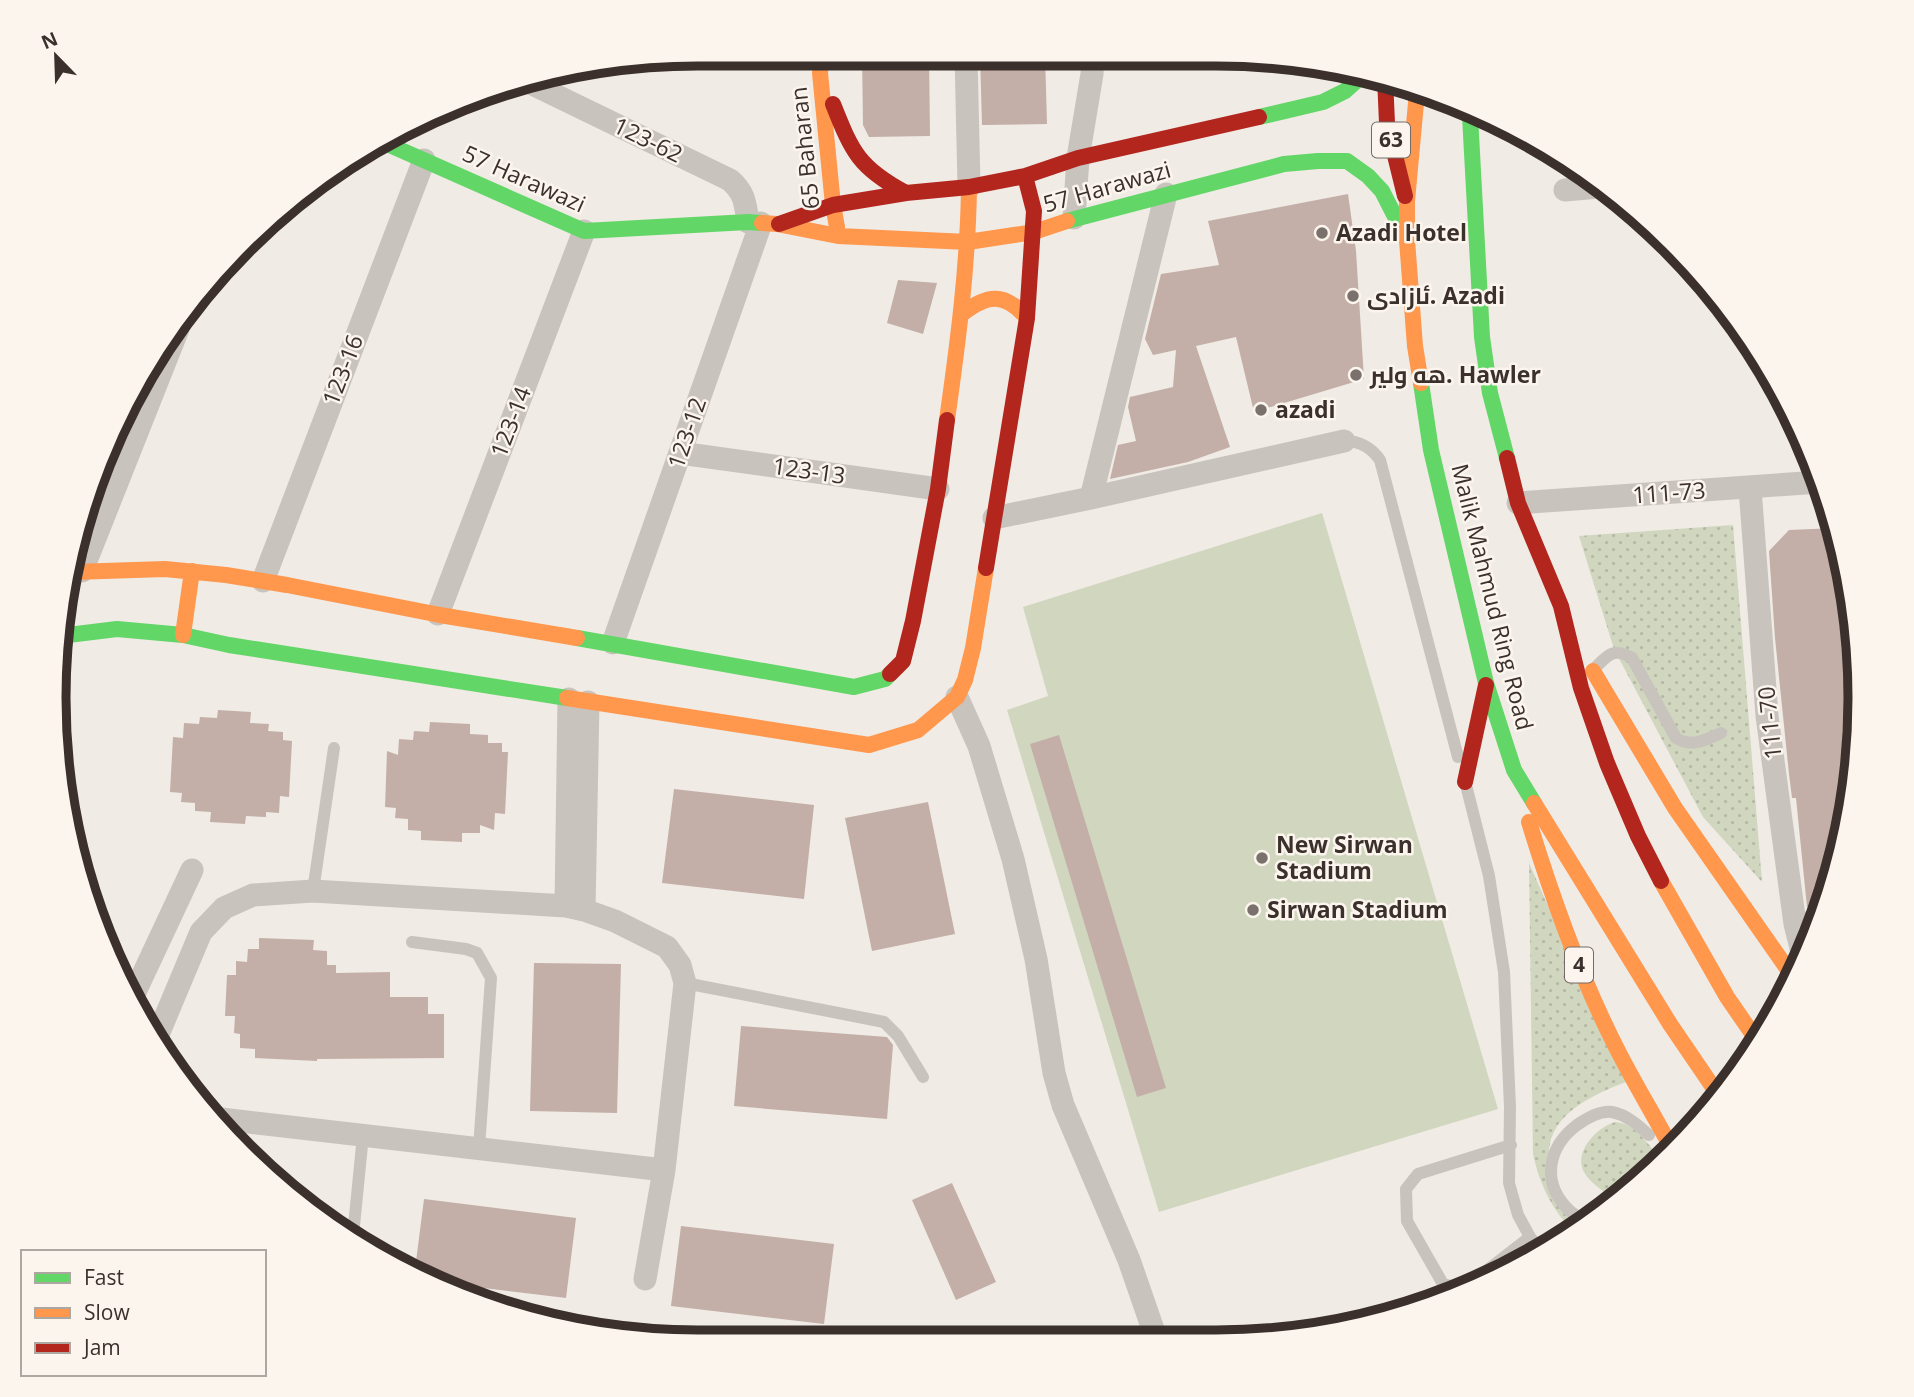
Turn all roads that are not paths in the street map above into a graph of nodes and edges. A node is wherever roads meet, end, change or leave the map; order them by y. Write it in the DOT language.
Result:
graph roads {
  1 [pos="821,66"];
  2 [pos="966,66"];
  3 [pos="1092,66"];
  4 [pos="820,73"];
  5 [pos="1348,81"];
  6 [pos="1355,82"];
  7 [pos="539,87"];
  8 [pos="1384,90"];
  9 [pos="1345,91"];
  10 [pos="1416,99"];
  11 [pos="1470,121"];
  12 [pos="392,146"];
  13 [pos="1078,158"];
  14 [pos="424,160"];
  15 [pos="1025,176"];
  16 [pos="969,187"];
  17 [pos="1588,188"];
  18 [pos="1565,190"];
  19 [pos="906,193"];
  20 [pos="1166,194"];
  21 [pos="1407,201"];
  22 [pos="833,205"];
  23 [pos="1074,218"];
  24 [pos="762,223"];
  25 [pos="584,231"];
  26 [pos="1034,232"];
  27 [pos="838,236"];
  28 [pos="1408,240"];
  29 [pos="968,242"];
  30 [pos="962,314"];
  31 [pos="1027,318"];
  32 [pos="162,364"];
  33 [pos="1344,441"];
  34 [pos="680,453"];
  35 [pos="1809,483"];
  36 [pos="1750,488"];
  37 [pos="938,489"];
  38 [pos="1091,498"];
  39 [pos="1518,503"];
  40 [pos="994,517"];
  41 [pos="83,558"];
  42 [pos="192,571"];
  43 [pos="80,572"];
  44 [pos="262,581"];
  45 [pos="1561,606"];
  46 [pos="438,614"];
  47 [pos="70,635"];
  48 [pos="183,635"];
  49 [pos="613,643"];
  50 [pos="1593,670"];
  51 [pos="1486,683"];
  52 [pos="957,697"];
  53 [pos="578,701"];
  54 [pos="1721,733"];
  55 [pos="334,748"];
  56 [pos="1514,770"];
  57 [pos="1465,782"];
  58 [pos="192,870"];
  59 [pos="313,891"];
  60 [pos="575,908"];
  61 [pos="1806,923"];
  62 [pos="1795,924"];
  63 [pos="1799,940"];
  64 [pos="412,942"];
  65 [pos="1787,968"];
  66 [pos="685,983"];
  67 [pos="136,987"];
  68 [pos="161,1027"];
  69 [pos="1752,1033"];
  70 [pos="923,1077"];
  71 [pos="1713,1088"];
  72 [pos="228,1120"];
  73 [pos="363,1135"];
  74 [pos="1666,1141"];
  75 [pos="1663,1144"];
  76 [pos="1511,1145"];
  77 [pos="479,1147"];
  78 [pos="664,1170"];
  79 [pos="1578,1216"];
  80 [pos="354,1228"];
  81 [pos="1530,1237"];
  82 [pos="1536,1244"];
  83 [pos="1492,1266"];
  84 [pos="645,1279"];
  85 [pos="1449,1285"];
  86 [pos="1153,1330"];
  1 -- 4 [label="main road, 65 Baharan"];
  2 -- 16 [label="street"];
  3 -- 13 [label="street"];
  4 -- 19 [label="main road"];
  4 -- 22 [label="main road, 65 Baharan"];
  5 -- 9 [label="lane"];
  6 -- 9 [label="main road, 57 Harawazi"];
  7 -- 24 [label="street, 123-62"];
  8 -- 21 [label="main road, 63"];
  9 -- 13 [label="main road, 57 Harawazi"];
  10 -- 21 [label="main road, Malik Mahmud Ring Road"];
  11 -- 39 [label="main road"];
  12 -- 14 [label="main road, 57 Harawazi"];
  13 -- 15 [label="main road, 57 Harawazi"];
  13 -- 23 [label="street"];
  14 -- 25 [label="main road, 57 Harawazi"];
  14 -- 44 [label="street, 123-16"];
  15 -- 16 [label="main road, 57 Harawazi"];
  15 -- 26 [label="main road"];
  16 -- 19 [label="main road, 57 Harawazi"];
  16 -- 29 [label="main road"];
  17 -- 18 [label="street"];
  19 -- 22 [label="main road, 57 Harawazi"];
  20 -- 23 [label="main road, 57 Harawazi"];
  20 -- 28 [label="main road, 57 Harawazi"];
  20 -- 38 [label="street"];
  21 -- 28 [label="main road, Malik Mahmud Ring Road"];
  22 -- 24 [label="main road, 57 Harawazi"];
  22 -- 27 [label="main road, 65 Baharan"];
  23 -- 26 [label="main road, 57 Harawazi"];
  24 -- 25 [label="main road, 57 Harawazi"];
  24 -- 27 [label="main road, 57 Harawazi"];
  24 -- 34 [label="street, 123-12"];
  25 -- 46 [label="street, 123-14"];
  26 -- 29 [label="main road, 57 Harawazi"];
  26 -- 31 [label="main road"];
  27 -- 29 [label="main road, 57 Harawazi"];
  28 -- 51 [label="main road, Malik Mahmud Ring Road"];
  29 -- 30 [label="main road"];
  30 -- 31 [label="main road"];
  30 -- 37 [label="main road"];
  31 -- 40 [label="main road"];
  32 -- 41 [label="street"];
  33 -- 38 [label="street"];
  33 -- 57 [label="lane"];
  34 -- 37 [label="street, 123-13"];
  34 -- 49 [label="street, 123-12"];
  35 -- 36 [label="street, 111-73"];
  36 -- 39 [label="street, 111-73"];
  36 -- 62 [label="street, 111-70"];
  37 -- 49 [label="main road"];
  38 -- 40 [label="street"];
  39 -- 45 [label="main road"];
  40 -- 52 [label="main road"];
  42 -- 43 [label="main road"];
  42 -- 44 [label="main road"];
  42 -- 48 [label="main road"];
  44 -- 46 [label="main road"];
  45 -- 50 [label="main road"];
  45 -- 69 [label="main road"];
  46 -- 49 [label="main road"];
  47 -- 48 [label="main road"];
  48 -- 53 [label="main road"];
  50 -- 54 [label="lane"];
  50 -- 65 [label="main road"];
  51 -- 56 [label="main road, Malik Mahmud Ring Road"];
  51 -- 57 [label="main road"];
  52 -- 53 [label="main road"];
  52 -- 86 [label="street"];
  53 -- 60 [label="street"];
  55 -- 59 [label="lane"];
  56 -- 71 [label="main road, Malik Mahmud Ring Road"];
  56 -- 74 [label="main road, 4"];
  57 -- 76 [label="lane"];
  58 -- 67 [label="street"];
  59 -- 60 [label="street"];
  59 -- 68 [label="street"];
  60 -- 66 [label="street"];
  61 -- 62 [label="street"];
  62 -- 63 [label="street, 111-70"];
  64 -- 77 [label="lane"];
  66 -- 70 [label="lane"];
  66 -- 78 [label="street"];
  72 -- 73 [label="street"];
  73 -- 77 [label="street"];
  73 -- 80 [label="lane"];
  75 -- 79 [label="lane"];
  76 -- 81 [label="lane"];
  76 -- 85 [label="lane"];
  77 -- 78 [label="street"];
  78 -- 84 [label="street"];
  81 -- 82 [label="lane"];
  81 -- 83 [label="lane"];
}
